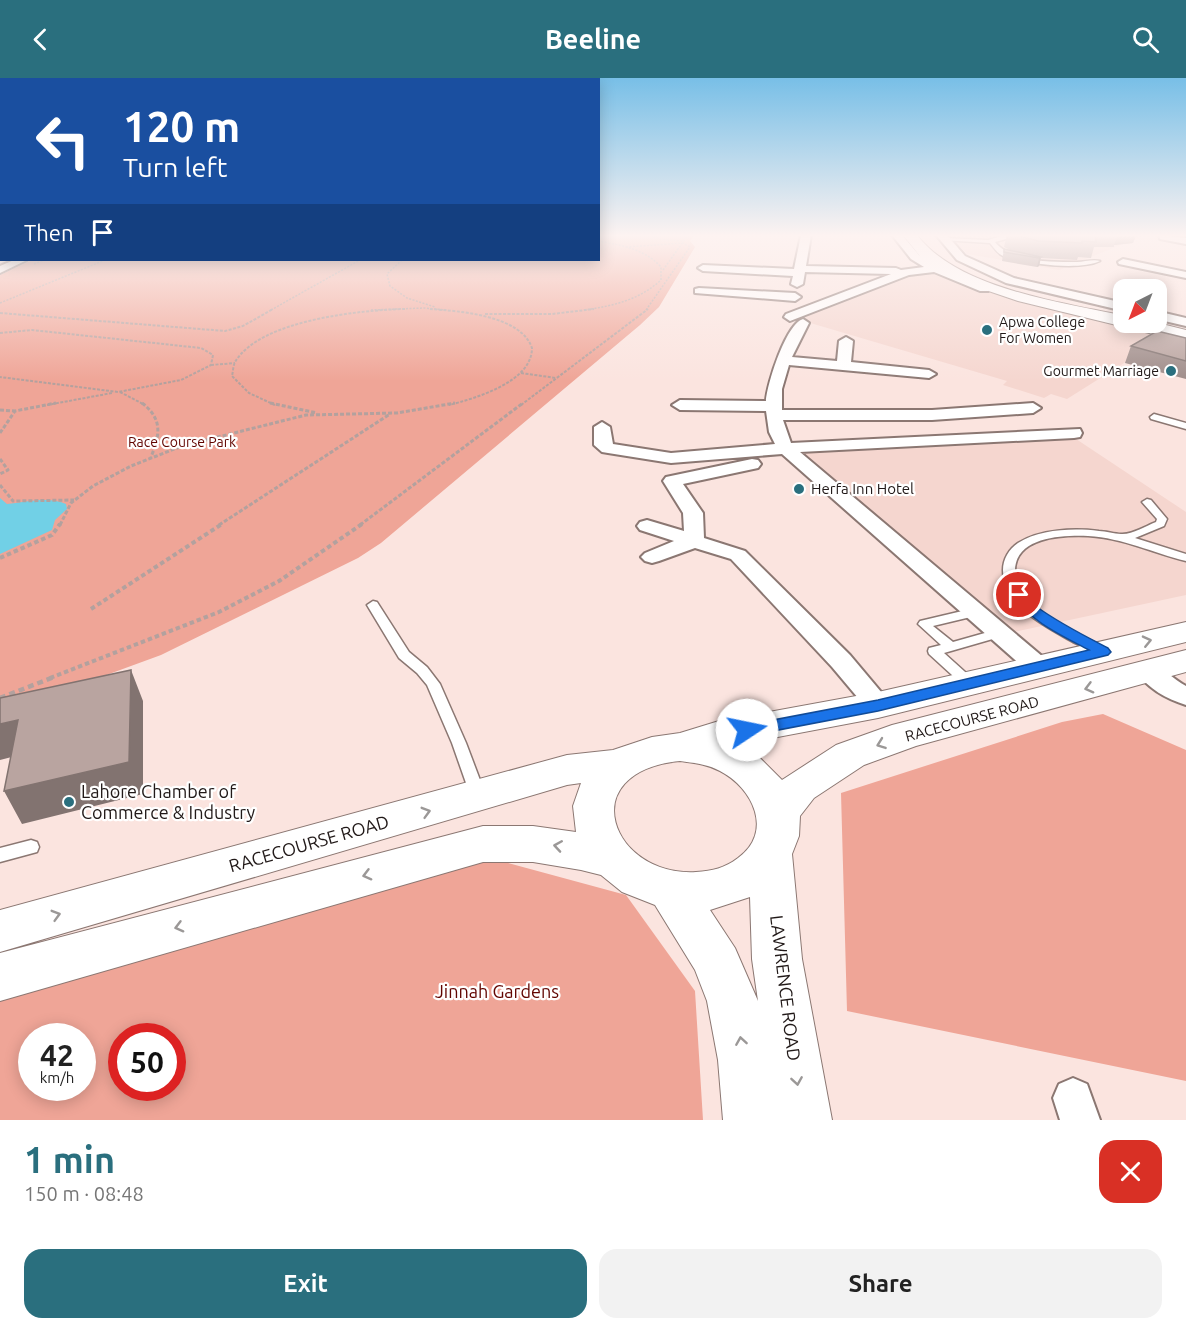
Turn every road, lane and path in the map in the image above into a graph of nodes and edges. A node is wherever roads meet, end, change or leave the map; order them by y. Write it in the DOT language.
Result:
graph roads {
  1 [pos="47,284"];
  2 [pos="319,284"];
  3 [pos="389,284"];
  4 [pos="658,284"];
  5 [pos="665,284"];
  6 [pos="797,284"];
  7 [pos="877,284"];
  8 [pos="972,284"];
  9 [pos="987,284"];
  10 [pos="1007,284"];
  11 [pos="1021,284"];
  12 [pos="699,291"];
  13 [pos="795,297"];
  14 [pos="0,303"];
  15 [pos="1113,305"];
  16 [pos="441,309"];
  17 [pos="1113,311"];
  18 [pos="0,313"];
  19 [pos="476,314"];
  20 [pos="1113,318"];
  21 [pos="803,322"];
  22 [pos="1167,324"];
  23 [pos="0,333"];
  24 [pos="1180,334"];
  25 [pos="846,341"];
  26 [pos="783,360"];
  27 [pos="235,363"];
  28 [pos="211,365"];
  29 [pos="843,366"];
  30 [pos="521,373"];
  31 [pos="929,375"];
  32 [pos="0,377"];
  33 [pos="557,378"];
  34 [pos="118,392"];
  35 [pos="680,405"];
  36 [pos="1033,408"];
  37 [pos="0,410"];
  38 [pos="773,410"];
  39 [pos="15,411"];
  40 [pos="317,413"];
  41 [pos="390,414"];
  42 [pos="1154,417"];
  43 [pos="1186,426"];
  44 [pos="602,427"];
  45 [pos="0,433"];
  46 [pos="1074,433"];
  47 [pos="789,451"];
  48 [pos="151,458"];
  49 [pos="0,459"];
  50 [pos="0,474"];
  51 [pos="0,485"];
  52 [pos="74,500"];
  53 [pos="1147,502"];
  54 [pos="647,526"];
  55 [pos="1124,538"];
  56 [pos="694,541"];
  57 [pos="652,557"];
  58 [pos="0,558"];
  59 [pos="1186,558"];
  60 [pos="373,605"];
  61 [pos="91,609"];
  62 [pos="975,612"];
  63 [pos="1186,632"];
  64 [pos="999,633"];
  65 [pos="950,646"];
  66 [pos="1103,652"];
  67 [pos="1186,661"];
  68 [pos="1040,668"];
  69 [pos="1150,672"];
  70 [pos="970,684"];
  71 [pos="1186,696"];
  72 [pos="0,698"];
  73 [pos="878,705"];
  74 [pos="680,747"];
  75 [pos="620,764"];
  76 [pos="478,797"];
  77 [pos="774,834"];
  78 [pos="31,847"];
  79 [pos="0,855"];
  80 [pos="614,861"];
  81 [pos="670,891"];
  82 [pos="0,931"];
  83 [pos="0,977"];
  84 [pos="752,1120"];
  85 [pos="803,1120"];
  1 -- 14 [label="path"];
  2 -- 18 [label="path"];
  3 -- 16 [label="path"];
  4 -- 19 [label="path"];
  5 -- 33 [label="path"];
  6 -- 13 [label="street"];
  7 -- 13 [label="street"];
  8 -- 24 [label="street"];
  9 -- 20 [label="main road"];
  10 -- 17 [label="main road"];
  11 -- 15 [label="street"];
  12 -- 13 [label="street"];
  16 -- 19 [label="path"];
  16 -- 27 [label="path"];
  19 -- 30 [label="path"];
  21 -- 26 [label="street"];
  22 -- 24 [label="street"];
  23 -- 28 [label="path"];
  25 -- 29 [label="street"];
  26 -- 29 [label="street"];
  26 -- 38 [label="street"];
  27 -- 28 [label="path"];
  27 -- 40 [label="path"];
  28 -- 34 [label="path"];
  29 -- 31 [label="street"];
  30 -- 33 [label="path"];
  30 -- 41 [label="path"];
  32 -- 34 [label="path"];
  33 -- 72 [label="path"];
  34 -- 39 [label="path"];
  34 -- 48 [label="path"];
  35 -- 38 [label="street"];
  36 -- 38 [label="street"];
  37 -- 39 [label="path"];
  38 -- 47 [label="street"];
  39 -- 45 [label="path"];
  40 -- 41 [label="path"];
  40 -- 48 [label="path"];
  41 -- 61 [label="path"];
  42 -- 43 [label="lane"];
  44 -- 47 [label="street"];
  46 -- 47 [label="street"];
  47 -- 56 [label="street"];
  47 -- 62 [label="street"];
  48 -- 52 [label="path"];
  49 -- 50 [label="path"];
  51 -- 52 [label="path"];
  52 -- 58 [label="path"];
  53 -- 55 [label="lane"];
  54 -- 56 [label="street"];
  55 -- 59 [label="lane"];
  55 -- 66 [label="lane"];
  56 -- 57 [label="street"];
  56 -- 73 [label="street"];
  60 -- 76 [label="lane"];
  62 -- 64 [label="street"];
  62 -- 65 [label="lane"];
  66 -- 63 [label="main road, one-way"];
  64 -- 65 [label="lane"];
  64 -- 68 [label="street"];
  65 -- 70 [label="lane"];
  66 -- 68 [label="main road"];
  67 -- 69 [label="main road, RACECOURSE ROAD"];
  68 -- 70 [label="main road"];
  69 -- 71 [label="street"];
  69 -- 77 [label="main road, RACECOURSE ROAD, one-way"];
  70 -- 73 [label="main road"];
  73 -- 74 [label="main road"];
  74 -- 75 [label="main road"];
  74 -- 77 [label="main road"];
  75 -- 76 [label="main road, RACECOURSE ROAD"];
  75 -- 80 [label="main road"];
  82 -- 76 [label="main road, RACECOURSE ROAD, one-way"];
  77 -- 81 [label="main road"];
  77 -- 85 [label="main road, LAWRENCE ROAD, one-way"];
  78 -- 79 [label="lane"];
  80 -- 81 [label="main road"];
  80 -- 83 [label="main road, one-way"];
  84 -- 81 [label="main road, one-way"];
}
